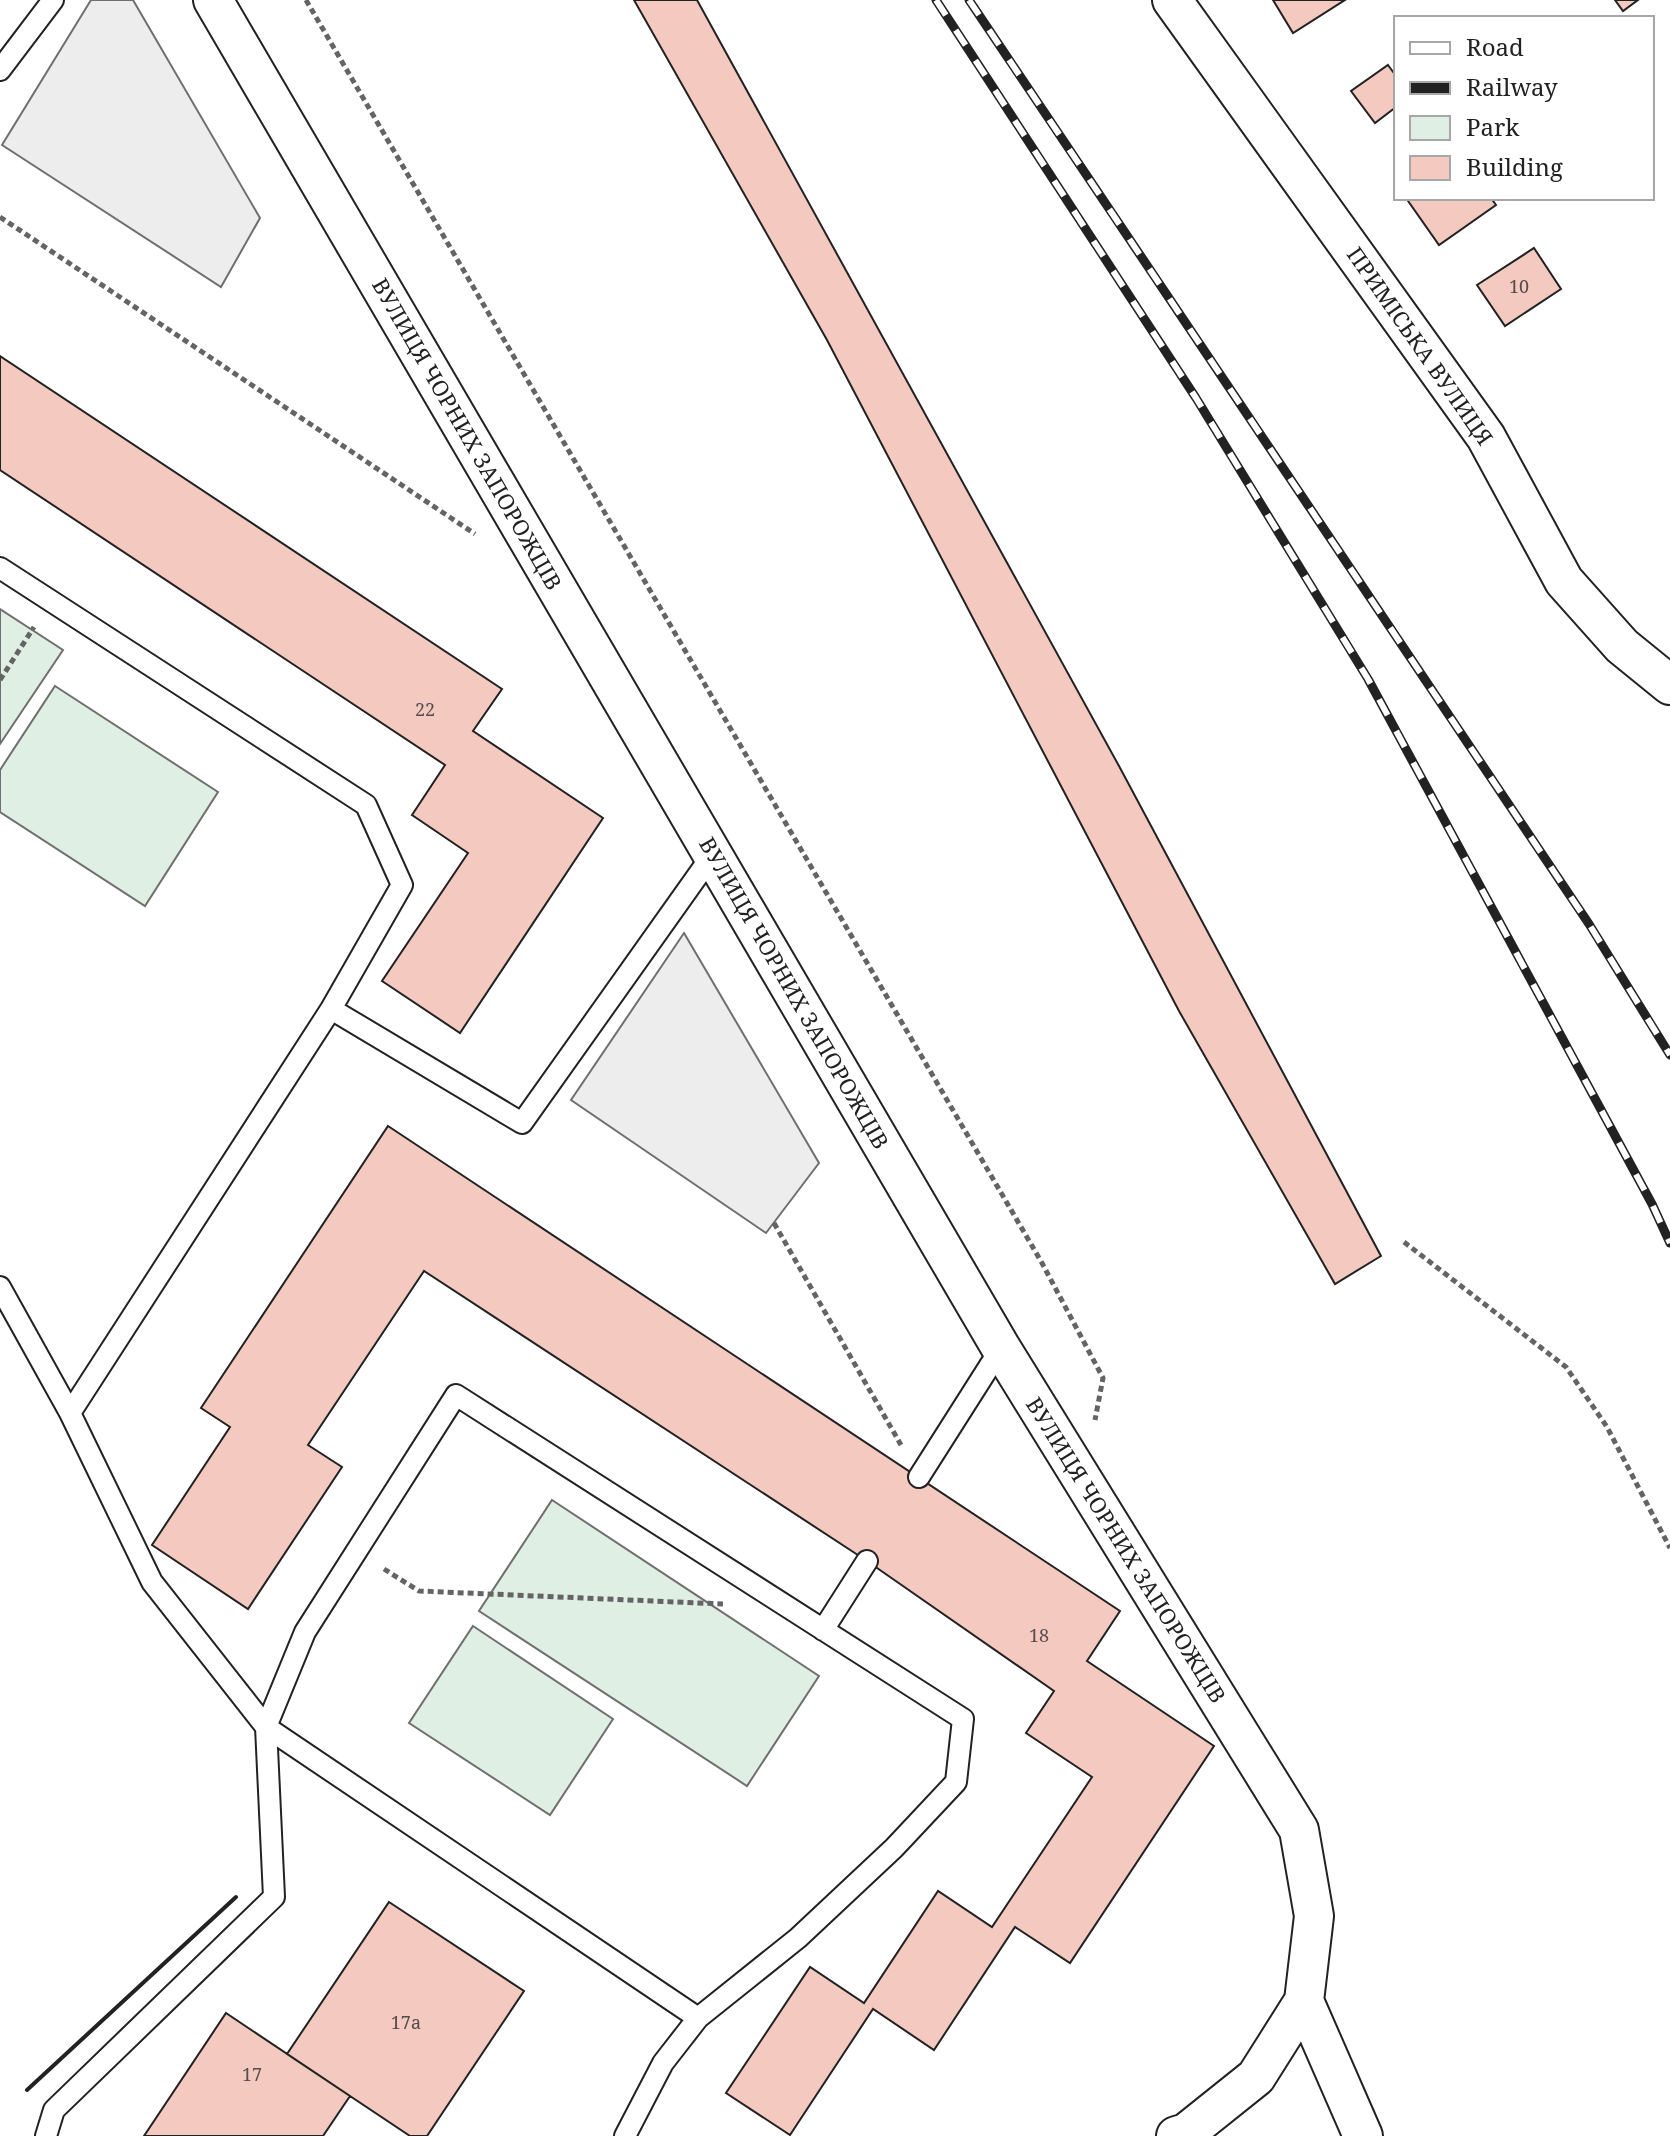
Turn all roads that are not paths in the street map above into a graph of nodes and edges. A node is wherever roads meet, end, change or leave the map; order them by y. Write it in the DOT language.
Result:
graph roads {
  1 [pos="53,0"];
  2 [pos="213,0"];
  3 [pos="1172,0"];
  4 [pos="0,70"];
  5 [pos="0,568"];
  6 [pos="1670,685"];
  7 [pos="713,854"];
  8 [pos="331,1009"];
  9 [pos="0,1287"];
  10 [pos="1001,1348"];
  11 [pos="70,1413"];
  12 [pos="919,1477"];
  13 [pos="867,1561"];
  14 [pos="823,1630"];
  15 [pos="266,1727"];
  16 [pos="1304,2001"];
  17 [pos="698,2018"];
  18 [pos="46,2136"];
  19 [pos="625,2136"];
  20 [pos="1176,2136"];
  21 [pos="1363,2136"];
  1 -- 4 [label="lane"];
  2 -- 7 [label="street, ВУЛИЦЯ ЧОРНИХ ЗАПОРОЖЦІВ"];
  3 -- 6 [label="street, ПРИМІСЬКА ВУЛИЦЯ"];
  5 -- 8 [label="lane"];
  7 -- 8 [label="lane"];
  7 -- 10 [label="street, ВУЛИЦЯ ЧОРНИХ ЗАПОРОЖЦІВ"];
  8 -- 11 [label="lane"];
  9 -- 11 [label="lane"];
  10 -- 12 [label="lane"];
  10 -- 16 [label="street, ВУЛИЦЯ ЧОРНИХ ЗАПОРОЖЦІВ"];
  11 -- 15 [label="lane"];
  13 -- 14 [label="lane"];
  14 -- 15 [label="lane"];
  14 -- 17 [label="lane"];
  15 -- 17 [label="lane"];
  15 -- 18 [label="lane"];
  16 -- 20 [label="street"];
  16 -- 21 [label="street"];
  17 -- 19 [label="lane"];
}
